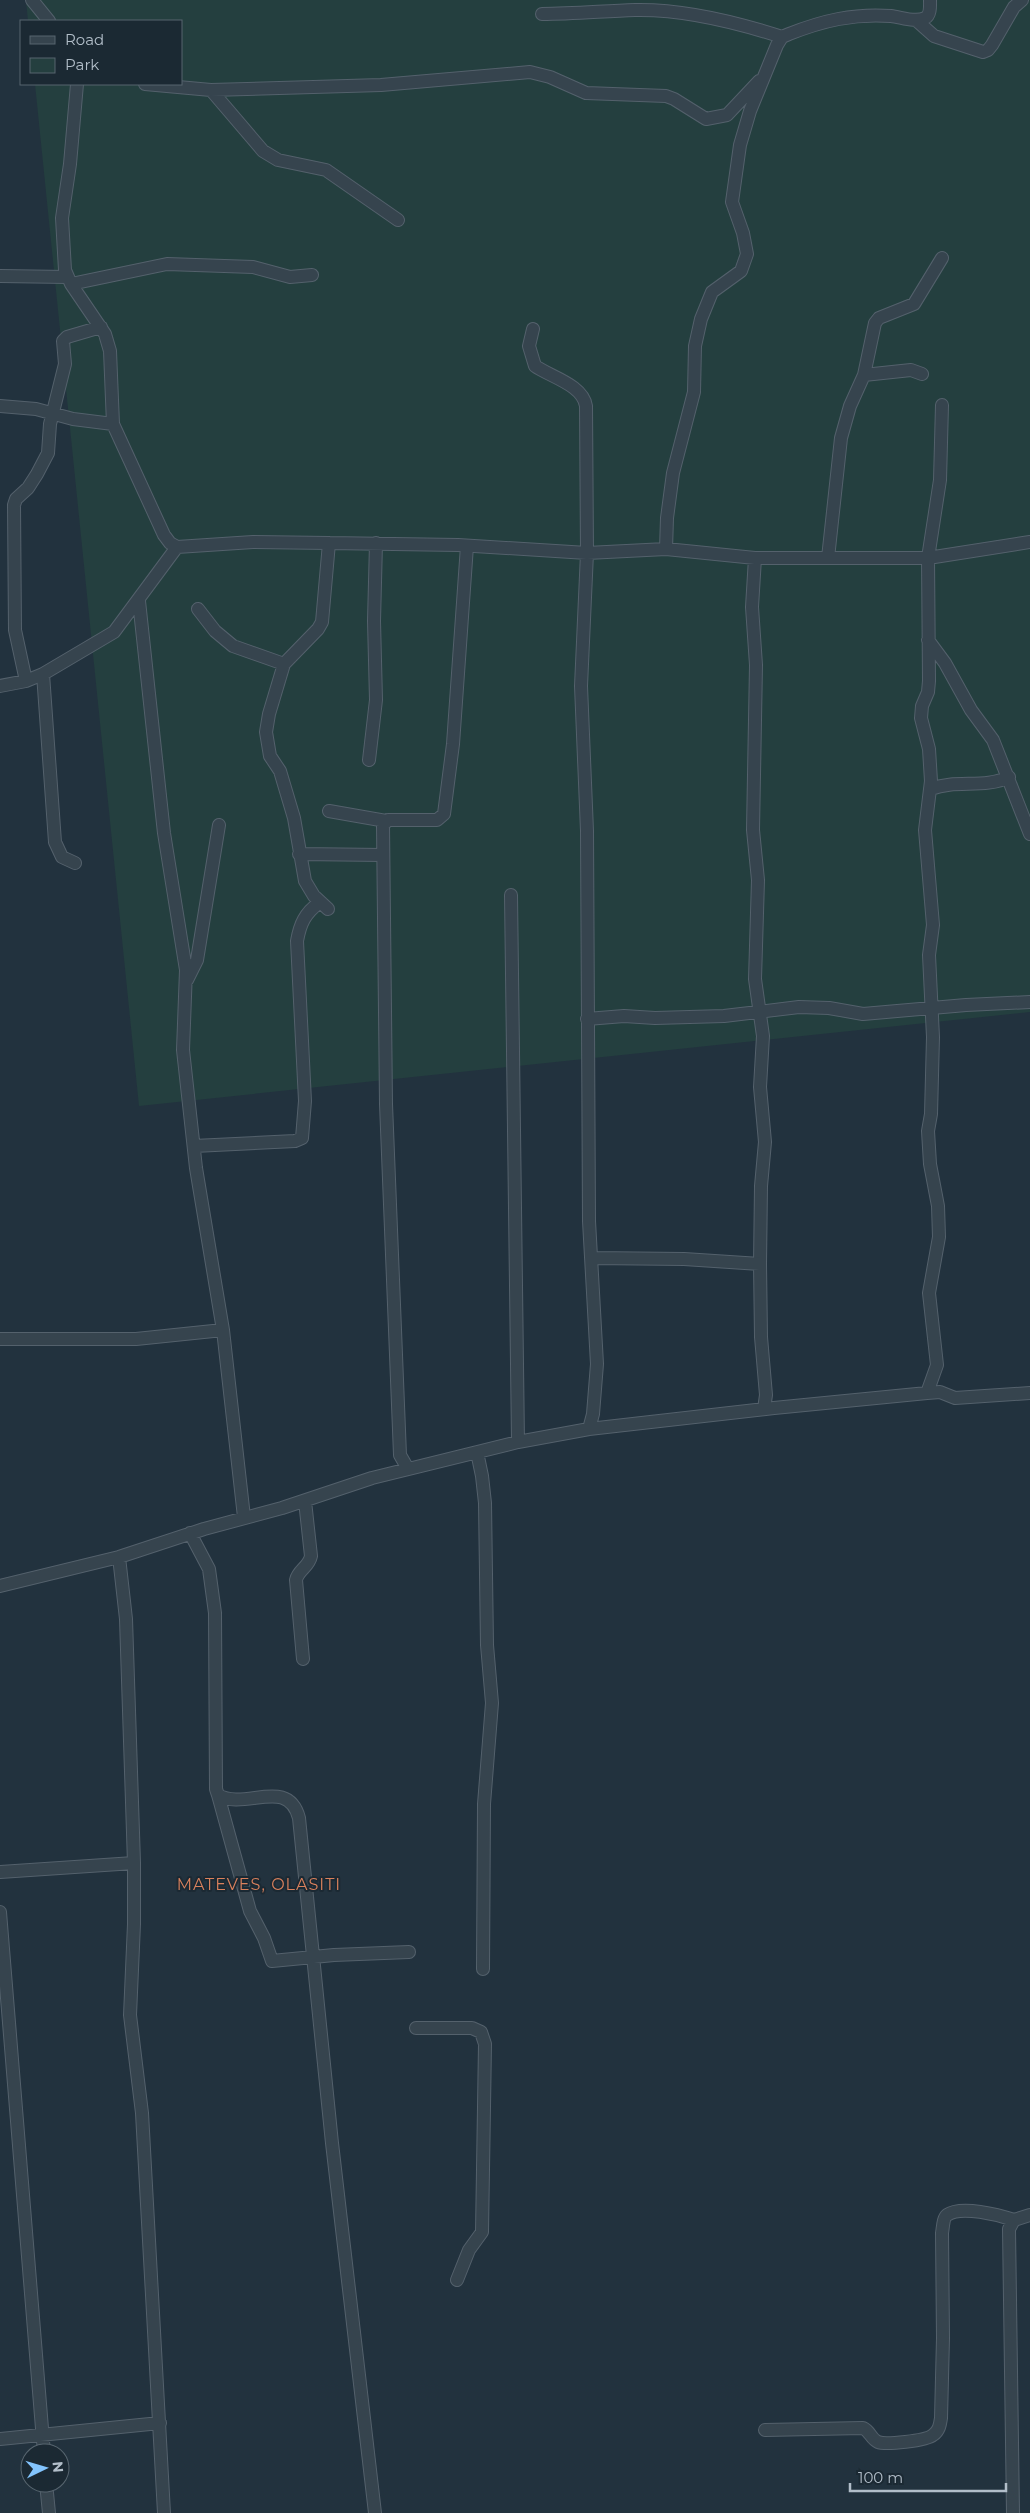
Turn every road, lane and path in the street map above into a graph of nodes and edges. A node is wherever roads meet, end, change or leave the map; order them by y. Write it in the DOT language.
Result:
graph roads {
  1 [pos="32,0"];
  2 [pos="930,0"];
  3 [pos="1022,0"];
  4 [pos="542,14"];
  5 [pos="48,20"];
  6 [pos="916,20"];
  7 [pos="782,38"];
  8 [pos="765,73"];
  9 [pos="77,85"];
  10 [pos="156,85"];
  11 [pos="211,90"];
  12 [pos="398,220"];
  13 [pos="942,258"];
  14 [pos="312,275"];
  15 [pos="0,276"];
  16 [pos="69,281"];
  17 [pos="101,327"];
  18 [pos="533,329"];
  19 [pos="922,374"];
  20 [pos="864,375"];
  21 [pos="942,405"];
  22 [pos="0,406"];
  23 [pos="54,413"];
  24 [pos="113,424"];
  25 [pos="329,542"];
  26 [pos="1030,542"];
  27 [pos="376,543"];
  28 [pos="467,546"];
  29 [pos="177,547"];
  30 [pos="666,549"];
  31 [pos="587,554"];
  32 [pos="755,558"];
  33 [pos="828,558"];
  34 [pos="928,558"];
  35 [pos="139,601"];
  36 [pos="198,609"];
  37 [pos="928,640"];
  38 [pos="284,664"];
  39 [pos="43,674"];
  40 [pos="26,681"];
  41 [pos="0,686"];
  42 [pos="369,760"];
  43 [pos="1009,777"];
  44 [pos="931,789"];
  45 [pos="329,811"];
  46 [pos="386,821"];
  47 [pos="219,825"];
  48 [pos="1030,834"];
  49 [pos="299,854"];
  50 [pos="383,855"];
  51 [pos="75,863"];
  52 [pos="511,895"];
  53 [pos="187,980"];
  54 [pos="1030,1002"];
  55 [pos="930,1008"];
  56 [pos="759,1012"];
  57 [pos="587,1018"];
  58 [pos="194,1146"];
  59 [pos="592,1258"];
  60 [pos="760,1264"];
  61 [pos="222,1330"];
  62 [pos="0,1339"];
  63 [pos="927,1393"];
  64 [pos="1030,1393"];
  65 [pos="764,1409"];
  66 [pos="589,1429"];
  67 [pos="518,1442"];
  68 [pos="476,1452"];
  69 [pos="408,1469"];
  70 [pos="305,1501"];
  71 [pos="244,1517"];
  72 [pos="190,1534"];
  73 [pos="119,1557"];
  74 [pos="0,1586"];
  75 [pos="303,1659"];
  76 [pos="218,1795"];
  77 [pos="134,1864"];
  78 [pos="0,1872"];
  79 [pos="0,1912"];
  80 [pos="409,1952"];
  81 [pos="313,1958"];
  82 [pos="483,1968"];
  83 [pos="416,2028"];
  84 [pos="1030,2215"];
  85 [pos="1014,2220"];
  86 [pos="457,2280"];
  87 [pos="160,2424"];
  88 [pos="765,2430"];
  89 [pos="42,2434"];
  90 [pos="0,2439"];
  91 [pos="43,2443"];
  92 [pos="47,2493"];
  93 [pos="49,2513"];
  94 [pos="164,2513"];
  95 [pos="375,2513"];
  96 [pos="1013,2513"];
  1 -- 5 [label="street"];
  2 -- 6 [label="street"];
  3 -- 6 [label="street"];
  4 -- 7 [label="street"];
  6 -- 7 [label="street"];
  7 -- 8 [label="street"];
  8 -- 11 [label="street"];
  8 -- 30 [label="street"];
  9 -- 16 [label="street"];
  10 -- 11 [label="street"];
  11 -- 12 [label="street"];
  13 -- 20 [label="street"];
  14 -- 16 [label="street"];
  15 -- 16 [label="street"];
  16 -- 17 [label="street"];
  17 -- 23 [label="street"];
  17 -- 24 [label="street"];
  18 -- 31 [label="street"];
  19 -- 20 [label="street"];
  20 -- 33 [label="street"];
  21 -- 34 [label="street"];
  22 -- 23 [label="street"];
  23 -- 24 [label="street"];
  23 -- 40 [label="street"];
  24 -- 29 [label="street"];
  25 -- 27 [label="street"];
  25 -- 29 [label="street"];
  25 -- 38 [label="street"];
  26 -- 34 [label="street"];
  27 -- 28 [label="street"];
  27 -- 42 [label="street"];
  28 -- 31 [label="street"];
  28 -- 46 [label="street"];
  29 -- 35 [label="street"];
  30 -- 31 [label="street"];
  30 -- 32 [label="street"];
  31 -- 57 [label="street"];
  32 -- 33 [label="street"];
  32 -- 56 [label="street"];
  33 -- 34 [label="street"];
  34 -- 37 [label="street"];
  35 -- 39 [label="street"];
  35 -- 53 [label="street"];
  36 -- 38 [label="street"];
  37 -- 43 [label="street"];
  37 -- 44 [label="street"];
  38 -- 49 [label="street"];
  39 -- 40 [label="street"];
  39 -- 51 [label="street"];
  40 -- 41 [label="street"];
  43 -- 44 [label="street"];
  43 -- 48 [label="street"];
  44 -- 55 [label="street"];
  45 -- 46 [label="street"];
  46 -- 50 [label="street"];
  47 -- 53 [label="street"];
  49 -- 50 [label="street"];
  49 -- 58 [label="street"];
  50 -- 69 [label="street"];
  52 -- 67 [label="street"];
  53 -- 58 [label="street"];
  54 -- 55 [label="street"];
  55 -- 56 [label="street"];
  55 -- 63 [label="street"];
  56 -- 57 [label="street"];
  56 -- 60 [label="street"];
  57 -- 59 [label="street"];
  58 -- 61 [label="street"];
  59 -- 60 [label="street"];
  59 -- 66 [label="street"];
  60 -- 65 [label="street"];
  61 -- 62 [label="street"];
  61 -- 71 [label="street"];
  63 -- 64 [label="street"];
  63 -- 65 [label="street"];
  65 -- 66 [label="street"];
  66 -- 67 [label="street"];
  67 -- 68 [label="street"];
  68 -- 69 [label="street"];
  68 -- 82 [label="street"];
  69 -- 70 [label="street"];
  70 -- 71 [label="street"];
  70 -- 75 [label="street"];
  71 -- 72 [label="street"];
  72 -- 73 [label="street"];
  72 -- 76 [label="street"];
  73 -- 74 [label="street"];
  73 -- 77 [label="street"];
  76 -- 81 [label="street"];
  76 -- 81 [label="street"];
  77 -- 78 [label="street"];
  77 -- 87 [label="street"];
  79 -- 89 [label="street"];
  80 -- 81 [label="street"];
  81 -- 95 [label="street"];
  83 -- 86 [label="street"];
  84 -- 85 [label="street"];
  85 -- 88 [label="street"];
  85 -- 96 [label="street"];
  87 -- 89 [label="street"];
  87 -- 94 [label="street"];
  89 -- 90 [label="street"];
  89 -- 91 [label="street"];
  92 -- 93 [label="street"];
}
